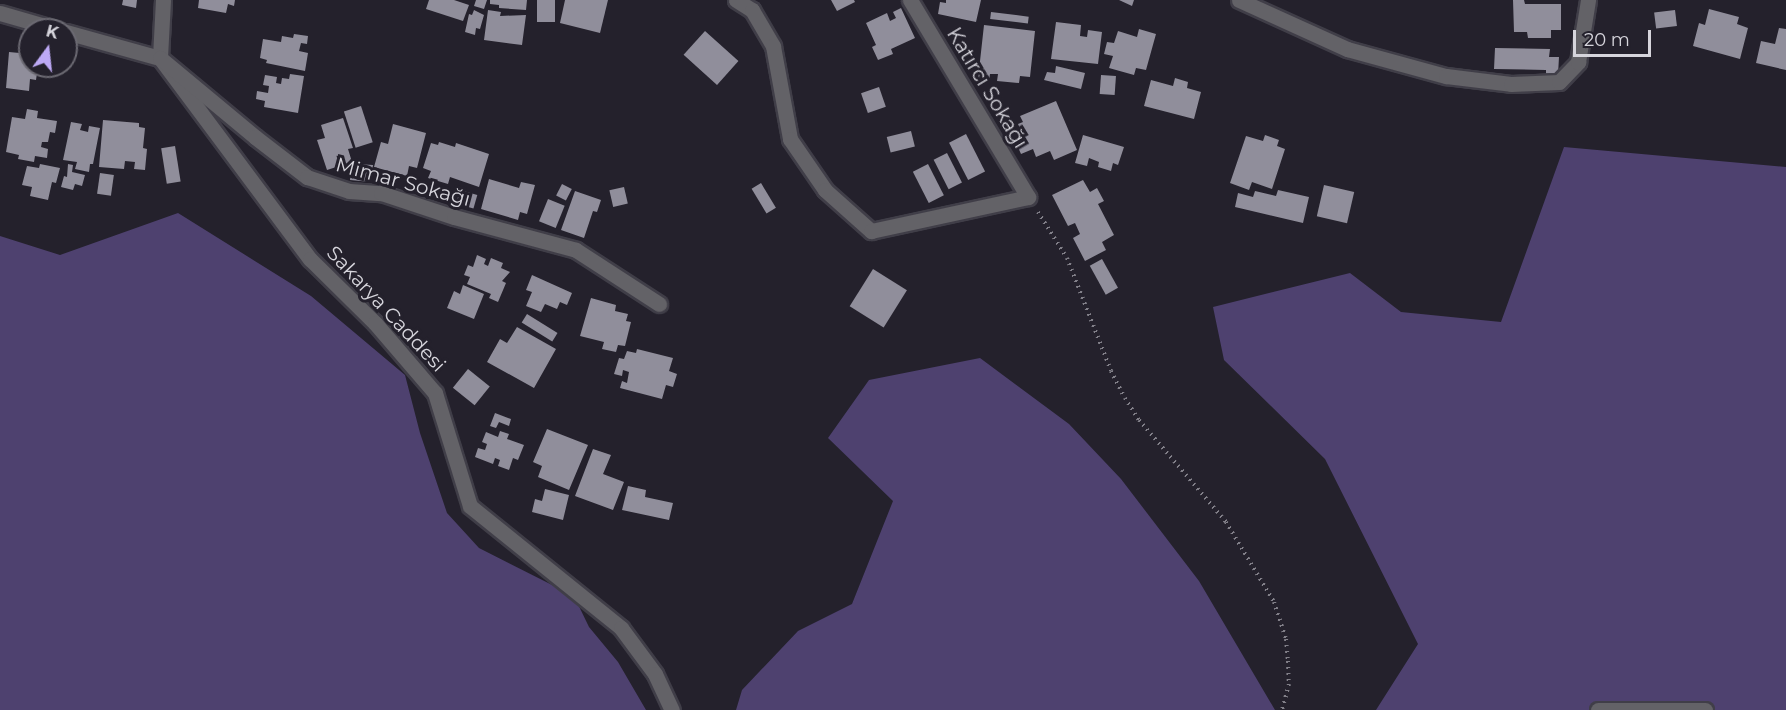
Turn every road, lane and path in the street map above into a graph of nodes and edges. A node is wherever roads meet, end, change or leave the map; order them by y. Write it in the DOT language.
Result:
graph roads {
  1 [pos="163,0"];
  2 [pos="736,0"];
  3 [pos="910,0"];
  4 [pos="1239,0"];
  5 [pos="1588,0"];
  6 [pos="0,13"];
  7 [pos="18,18"];
  8 [pos="78,35"];
  9 [pos="160,58"];
  10 [pos="1028,197"];
  11 [pos="659,304"];
  12 [pos="672,710"];
  13 [pos="1282,710"];
  14 [pos="1598,710"];
  15 [pos="1705,710"];
  1 -- 9 [label="street"];
  2 -- 10 [label="street"];
  3 -- 10 [label="street, Katırcı Sokağı"];
  4 -- 5 [label="street"];
  6 -- 7 [label="street"];
  8 -- 9 [label="street"];
  9 -- 11 [label="street, Mimar Sokağı"];
  9 -- 12 [label="street, Sakarya Caddesi"];
  10 -- 13 [label="path"];
  14 -- 15 [label="street"];
}
